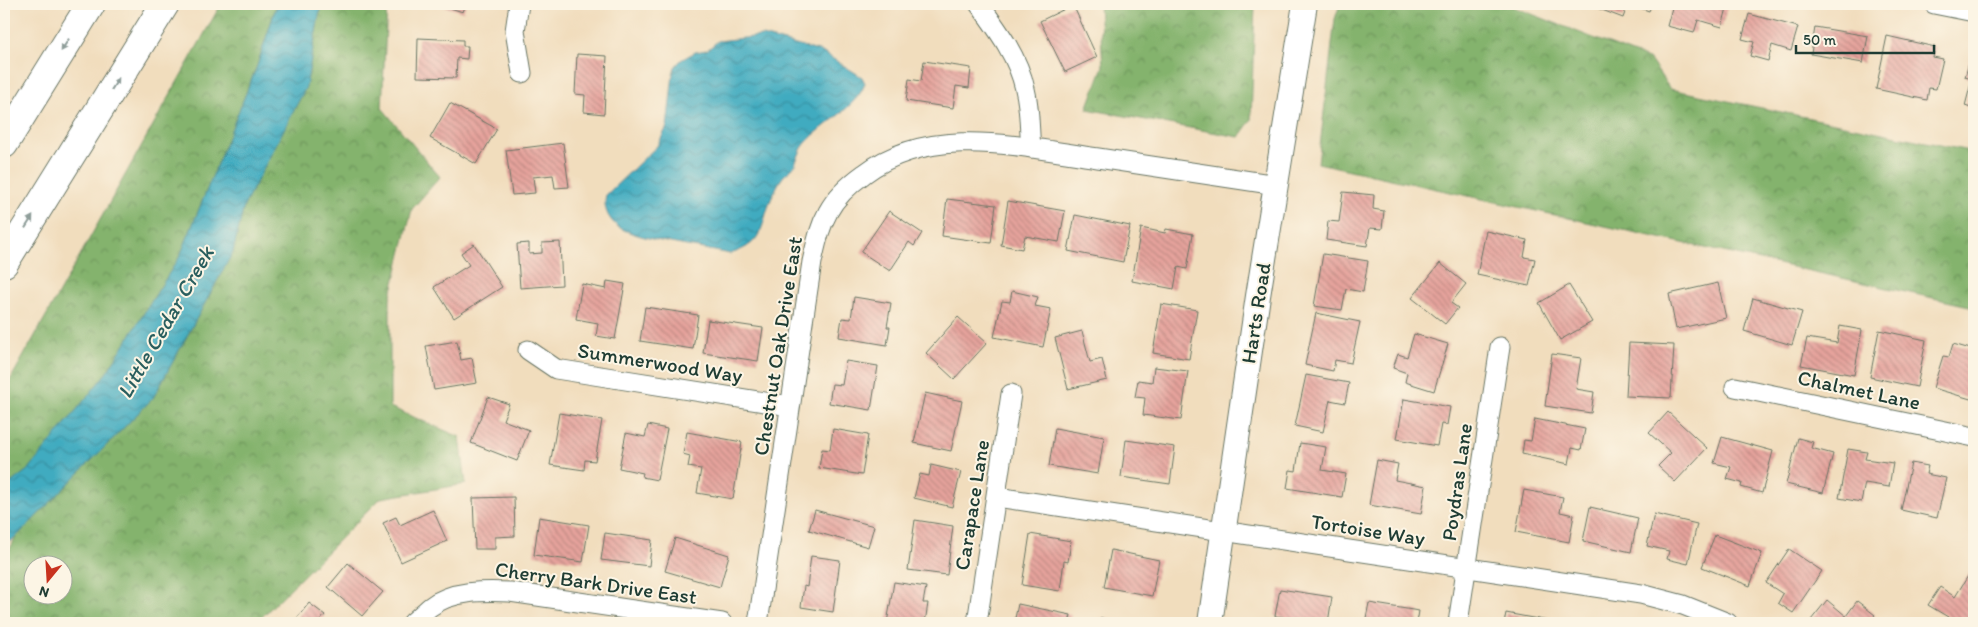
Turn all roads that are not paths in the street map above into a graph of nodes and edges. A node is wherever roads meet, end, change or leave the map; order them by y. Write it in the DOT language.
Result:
graph roads {
  1 [pos="91,4"];
  2 [pos="165,4"];
  3 [pos="519,4"];
  4 [pos="979,4"];
  5 [pos="1305,4"];
  6 [pos="1934,4"];
  7 [pos="1974,12"];
  8 [pos="522,73"];
  9 [pos="4,144"];
  10 [pos="1030,148"];
  11 [pos="1277,186"];
  12 [pos="4,263"];
  13 [pos="1500,347"];
  14 [pos="528,350"];
  15 [pos="1735,387"];
  16 [pos="1011,394"];
  17 [pos="790,406"];
  18 [pos="1974,437"];
  19 [pos="997,497"];
  20 [pos="1223,530"];
  21 [pos="1467,568"];
  22 [pos="412,623"];
  23 [pos="722,623"];
  24 [pos="758,623"];
  25 [pos="977,623"];
  26 [pos="1210,623"];
  27 [pos="1458,623"];
  28 [pos="1728,623"];
  1 -- 9 [label="highway, one-way"];
  12 -- 2 [label="highway, one-way"];
  3 -- 8 [label="street"];
  4 -- 10 [label="street"];
  5 -- 11 [label="street, Harts Road"];
  6 -- 7 [label="street"];
  10 -- 11 [label="street, Chestnut Oak Drive East"];
  10 -- 17 [label="street, Chestnut Oak Drive East"];
  11 -- 20 [label="street, Harts Road"];
  13 -- 21 [label="street, Poydras Lane"];
  14 -- 17 [label="street, Summerwood Way"];
  15 -- 18 [label="street, Chalmet Lane"];
  16 -- 19 [label="street, Carapace Lane"];
  17 -- 24 [label="street, Chestnut Oak Drive East"];
  19 -- 20 [label="street, Tortoise Way"];
  19 -- 25 [label="street, Carapace Lane"];
  20 -- 21 [label="street, Tortoise Way"];
  20 -- 26 [label="street, Harts Road"];
  21 -- 27 [label="street, Poydras Lane"];
  21 -- 28 [label="street, Tortoise Way"];
  22 -- 23 [label="street, Cherry Bark Drive East"];
}
